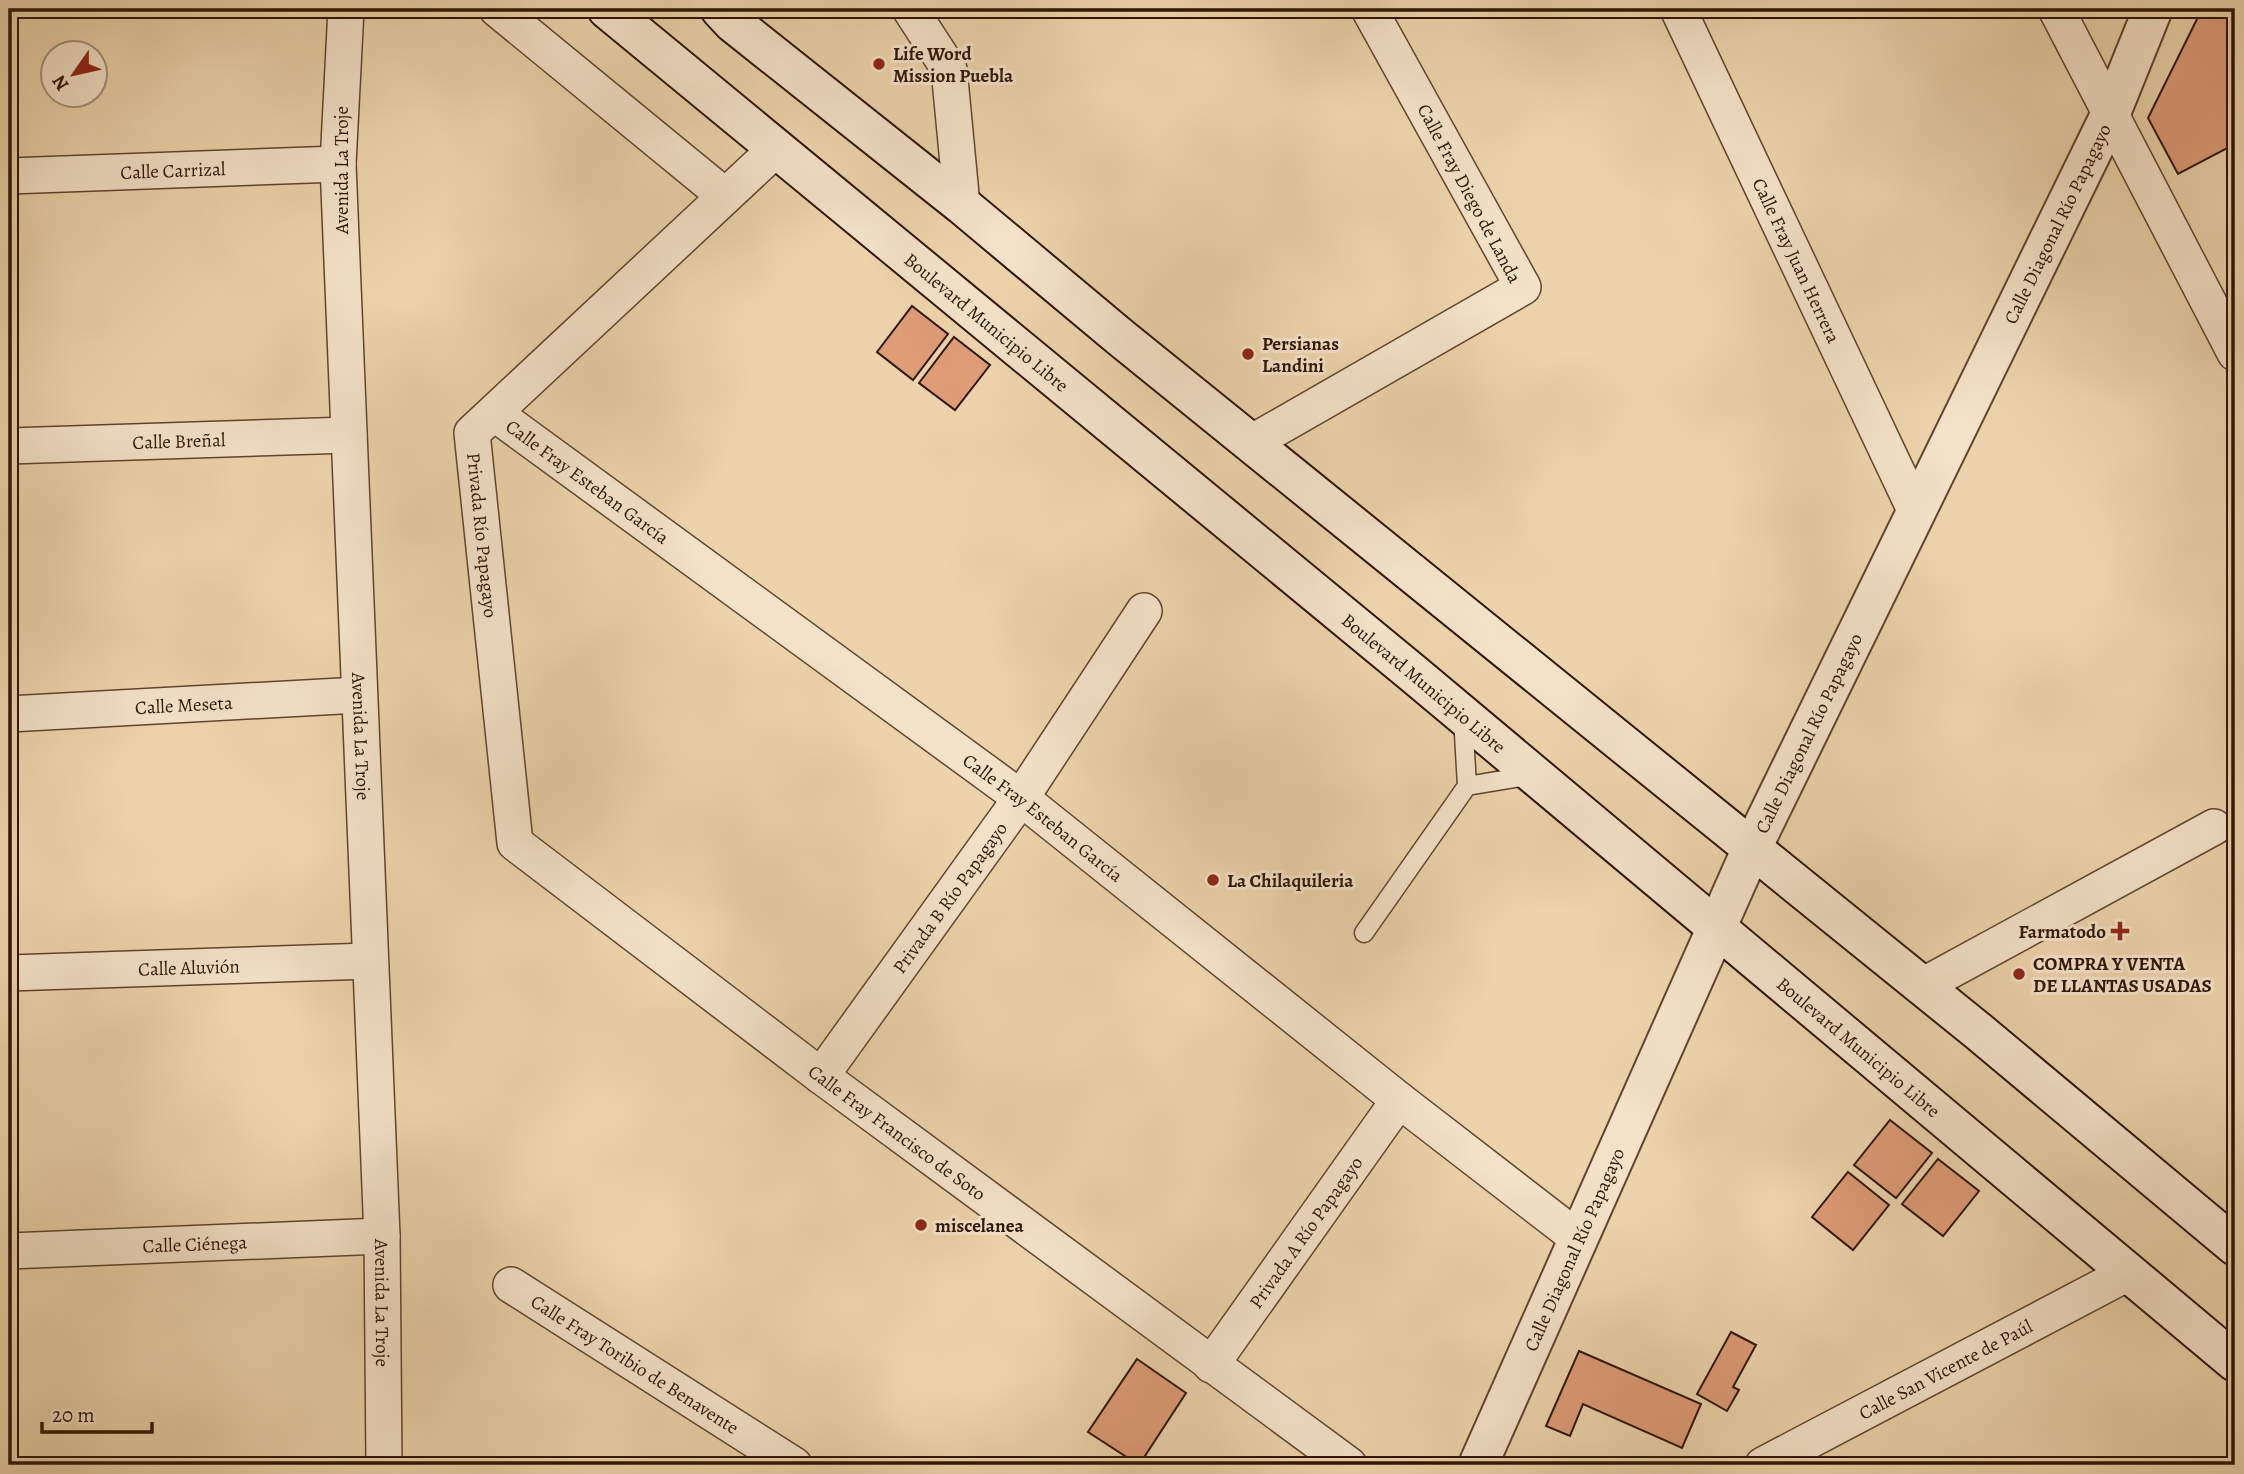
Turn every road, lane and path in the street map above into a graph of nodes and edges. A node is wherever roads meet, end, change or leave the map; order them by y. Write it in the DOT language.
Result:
graph roads {
  1 [pos="346,9"];
  2 [pos="497,9"];
  3 [pos="607,9"];
  4 [pos="720,9"];
  5 [pos="910,9"];
  6 [pos="1369,9"];
  7 [pos="1678,9"];
  8 [pos="2056,9"];
  9 [pos="2153,9"];
  10 [pos="2111,113"];
  11 [pos="777,148"];
  12 [pos="338,164"];
  13 [pos="9,176"];
  14 [pos="725,196"];
  15 [pos="962,205"];
  16 [pos="2235,353"];
  17 [pos="494,413"];
  18 [pos="349,435"];
  19 [pos="1251,443"];
  20 [pos="9,446"];
  21 [pos="1916,512"];
  22 [pos="1144,611"];
  23 [pos="359,695"];
  24 [pos="9,714"];
  25 [pos="1463,716"];
  26 [pos="1534,775"];
  27 [pos="1466,786"];
  28 [pos="1021,798"];
  29 [pos="2214,827"];
  30 [pos="515,843"];
  31 [pos="1752,848"];
  32 [pos="1717,928"];
  33 [pos="1364,933"];
  34 [pos="370,961"];
  35 [pos="9,973"];
  36 [pos="1923,986"];
  37 [pos="821,1076"];
  38 [pos="1399,1100"];
  39 [pos="2229,1232"];
  40 [pos="382,1236"];
  41 [pos="1579,1238"];
  42 [pos="9,1251"];
  43 [pos="2128,1273"];
  44 [pos="511,1285"];
  45 [pos="2235,1362"];
  46 [pos="1211,1365"];
  47 [pos="384,1465"];
  48 [pos="794,1465"];
  49 [pos="1349,1465"];
  50 [pos="1478,1465"];
  51 [pos="1763,1465"];
  1 -- 12 [label="street, Avenida La Troje"];
  2 -- 14 [label="street"];
  3 -- 11 [label="main road, Boulevard Municipio Libre"];
  4 -- 15 [label="main road"];
  5 -- 15 [label="street"];
  6 -- 19 [label="street, Calle Fray Diego de Landa"];
  7 -- 21 [label="street, Calle Fray Juan Herrera"];
  8 -- 10 [label="street"];
  9 -- 10 [label="main road, Calle Diagonal Río Papagayo"];
  10 -- 16 [label="street"];
  10 -- 21 [label="main road, Calle Diagonal Río Papagayo"];
  11 -- 14 [label="street, Privada Río Papagayo"];
  11 -- 25 [label="main road, Boulevard Municipio Libre"];
  12 -- 13 [label="street, Calle Carrizal"];
  12 -- 18 [label="street, Avenida La Troje"];
  14 -- 17 [label="street, Privada Río Papagayo"];
  15 -- 19 [label="main road"];
  17 -- 28 [label="street, Calle Fray Esteban García"];
  17 -- 30 [label="street, Privada Río Papagayo"];
  18 -- 20 [label="street, Calle Breñal"];
  18 -- 23 [label="street, Avenida La Troje"];
  19 -- 31 [label="main road"];
  21 -- 31 [label="main road, Calle Diagonal Río Papagayo"];
  22 -- 28 [label="street, Privada B Río Papagayo"];
  23 -- 24 [label="street, Calle Meseta"];
  23 -- 34 [label="street, Avenida La Troje"];
  25 -- 26 [label="main road, Boulevard Municipio Libre"];
  25 -- 27 [label="lane"];
  26 -- 27 [label="lane"];
  26 -- 32 [label="main road, Boulevard Municipio Libre"];
  27 -- 33 [label="lane"];
  28 -- 37 [label="street, Privada B Río Papagayo"];
  28 -- 38 [label="street, Calle Fray Esteban García"];
  29 -- 36 [label="street"];
  30 -- 37 [label="street, Calle Fray Francisco de Soto"];
  31 -- 32 [label="main road, Calle Diagonal Río Papagayo"];
  31 -- 36 [label="main road"];
  32 -- 41 [label="main road, Calle Diagonal Río Papagayo"];
  32 -- 43 [label="main road, Boulevard Municipio Libre"];
  34 -- 35 [label="street, Calle Aluvión"];
  34 -- 40 [label="street, Avenida La Troje"];
  36 -- 39 [label="main road"];
  37 -- 46 [label="street, Calle Fray Francisco de Soto"];
  38 -- 41 [label="street, Calle Fray Esteban García"];
  38 -- 46 [label="street, Privada A Río Papagayo"];
  40 -- 42 [label="street, Calle Ciénega"];
  40 -- 47 [label="street, Avenida La Troje"];
  41 -- 50 [label="main road, Calle Diagonal Río Papagayo"];
  43 -- 45 [label="main road, Boulevard Municipio Libre"];
  43 -- 51 [label="street, Calle San Vicente de Paúl"];
  44 -- 48 [label="street, Calle Fray Toribio de Benavente"];
  46 -- 49 [label="street, Calle Fray Francisco de Soto"];
}
